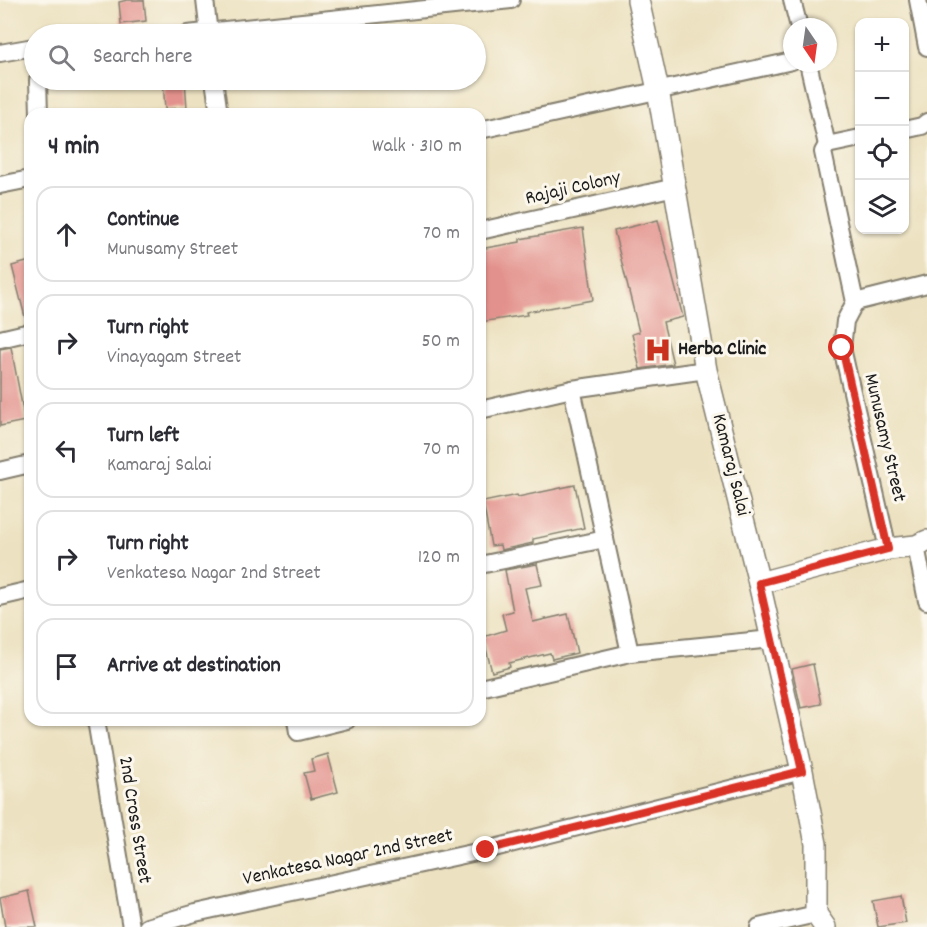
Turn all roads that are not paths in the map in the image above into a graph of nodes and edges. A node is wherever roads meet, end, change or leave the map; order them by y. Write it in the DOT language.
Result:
graph roads {
  1 [pos="205,0"];
  2 [pos="511,0"];
  3 [pos="638,0"];
  4 [pos="792,0"];
  5 [pos="918,0"];
  6 [pos="797,18"];
  7 [pos="207,24"];
  8 [pos="297,24"];
  9 [pos="927,47"];
  10 [pos="24,49"];
  11 [pos="0,53"];
  12 [pos="783,62"];
  13 [pos="810,72"];
  14 [pos="38,90"];
  15 [pos="215,90"];
  16 [pos="658,90"];
  17 [pos="39,108"];
  18 [pos="218,108"];
  19 [pos="927,123"];
  20 [pos="486,129"];
  21 [pos="909,129"];
  22 [pos="855,139"];
  23 [pos="827,145"];
  24 [pos="24,180"];
  25 [pos="0,185"];
  26 [pos="675,187"];
  27 [pos="486,230"];
  28 [pos="927,284"];
  29 [pos="855,302"];
  30 [pos="24,333"];
  31 [pos="0,339"];
  32 [pos="706,370"];
  33 [pos="572,389"];
  34 [pos="486,409"];
  35 [pos="24,465"];
  36 [pos="0,471"];
  37 [pos="605,539"];
  38 [pos="921,543"];
  39 [pos="888,549"];
  40 [pos="486,565"];
  41 [pos="759,583"];
  42 [pos="24,591"];
  43 [pos="0,597"];
  44 [pos="927,601"];
  45 [pos="772,639"];
  46 [pos="630,653"];
  47 [pos="486,687"];
  48 [pos="97,726"];
  49 [pos="297,726"];
  50 [pos="322,726"];
  51 [pos="802,771"];
  52 [pos="197,920"];
  53 [pos="820,921"];
  54 [pos="131,927"];
  55 [pos="147,927"];
  56 [pos="759,927"];
  1 -- 7 [label="street"];
  2 -- 8 [label="street"];
  3 -- 16 [label="street, Kamaraj Salai"];
  4 -- 6 [label="street"];
  5 -- 9 [label="street"];
  10 -- 11 [label="street"];
  12 -- 16 [label="street"];
  13 -- 23 [label="street"];
  14 -- 17 [label="street"];
  15 -- 18 [label="street"];
  16 -- 20 [label="street"];
  16 -- 26 [label="street, Kamaraj Salai"];
  19 -- 21 [label="street"];
  22 -- 23 [label="street"];
  23 -- 29 [label="street"];
  24 -- 25 [label="street"];
  26 -- 27 [label="street, Rajaji Colony"];
  26 -- 32 [label="street, Kamaraj Salai"];
  28 -- 29 [label="street"];
  29 -- 39 [label="street, Munusamy Street"];
  30 -- 31 [label="street"];
  32 -- 33 [label="street"];
  32 -- 41 [label="street, Kamaraj Salai"];
  33 -- 34 [label="street"];
  33 -- 37 [label="street"];
  35 -- 36 [label="street"];
  37 -- 40 [label="street"];
  37 -- 46 [label="street"];
  38 -- 39 [label="street"];
  38 -- 44 [label="street"];
  39 -- 41 [label="street"];
  41 -- 45 [label="street, Kamaraj Salai"];
  42 -- 43 [label="street"];
  45 -- 46 [label="street"];
  45 -- 51 [label="street, Kamaraj Salai"];
  46 -- 47 [label="street"];
  48 -- 54 [label="street, 2nd Cross Street"];
  49 -- 50 [label="street"];
  51 -- 52 [label="street, Venkatesa Nagar 2nd Street"];
  51 -- 53 [label="street, Kamaraj Salai"];
  52 -- 55 [label="street, Venkatesa Nagar 2nd Street"];
  53 -- 56 [label="street"];
}
